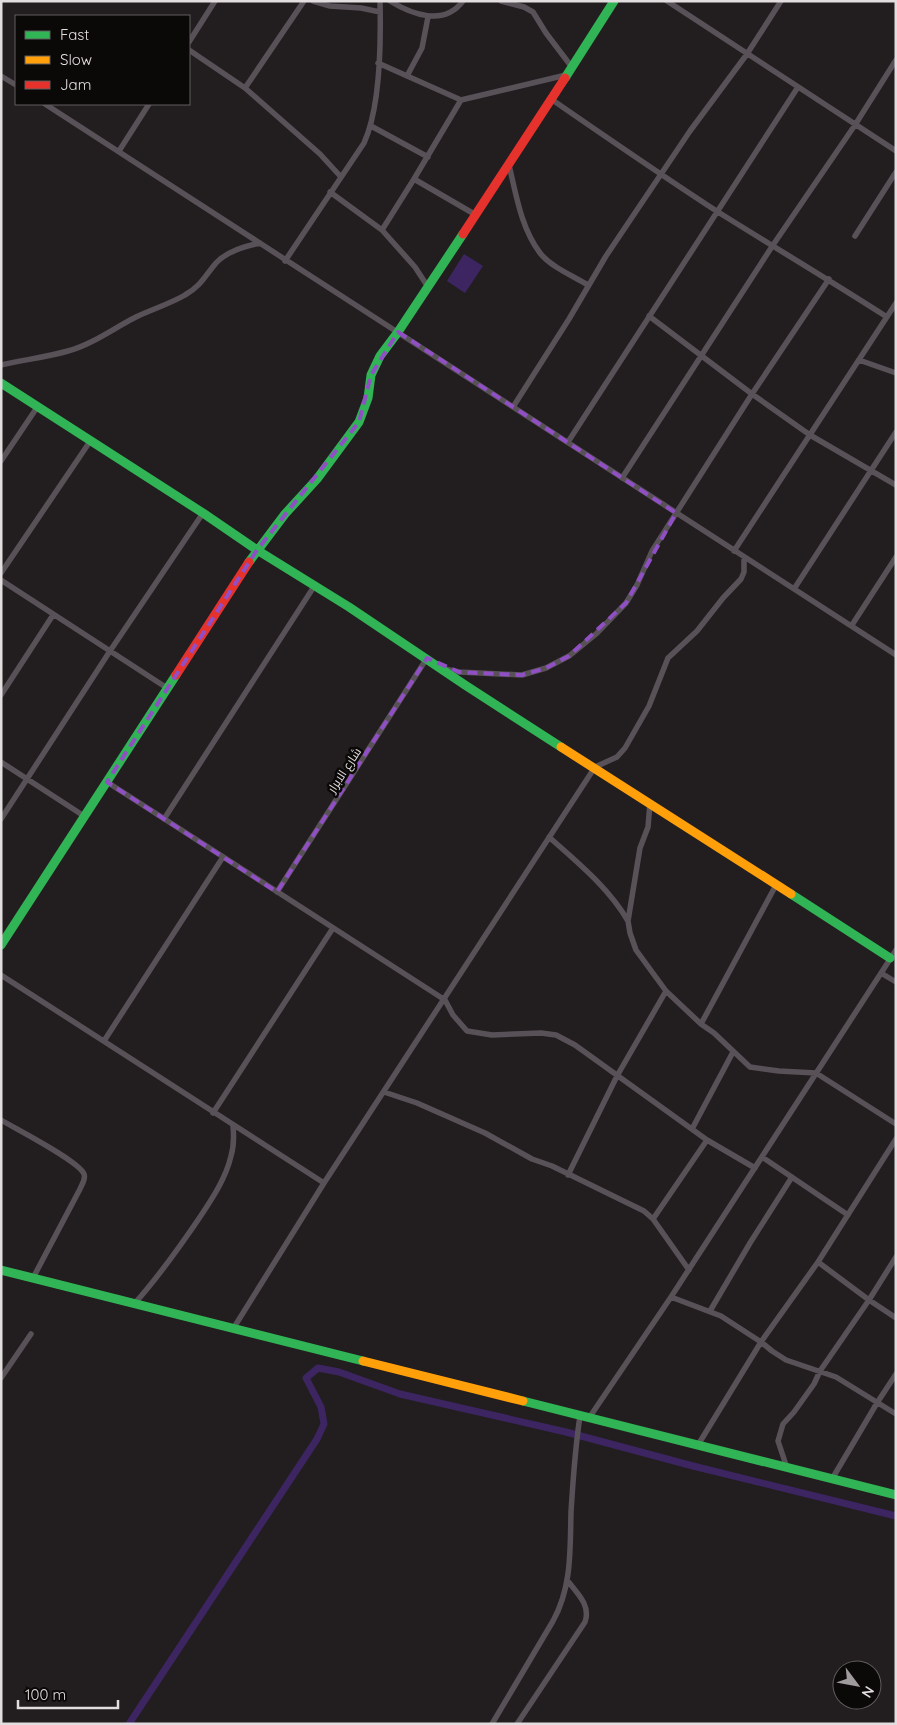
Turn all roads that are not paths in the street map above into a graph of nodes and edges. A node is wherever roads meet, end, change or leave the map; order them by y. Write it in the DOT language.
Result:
graph roads {
  1 [pos="215,1"];
  2 [pos="304,1"];
  3 [pos="313,1"];
  4 [pos="380,1"];
  5 [pos="390,1"];
  6 [pos="463,1"];
  7 [pos="501,1"];
  8 [pos="614,1"];
  9 [pos="667,1"];
  10 [pos="781,1"];
  11 [pos="380,12"];
  12 [pos="428,17"];
  13 [pos="190,40"];
  14 [pos="190,51"];
  15 [pos="747,54"];
  16 [pos="896,60"];
  17 [pos="378,63"];
  18 [pos="571,66"];
  19 [pos="566,75"];
  20 [pos="1,76"];
  21 [pos="407,76"];
  22 [pos="15,85"];
  23 [pos="798,87"];
  24 [pos="245,88"];
  25 [pos="551,98"];
  26 [pos="461,100"];
  27 [pos="47,105"];
  28 [pos="148,105"];
  29 [pos="856,125"];
  30 [pos="371,126"];
  31 [pos="119,151"];
  32 [pos="896,151"];
  33 [pos="428,157"];
  34 [pos="509,165"];
  35 [pos="896,172"];
  36 [pos="661,174"];
  37 [pos="341,176"];
  38 [pos="414,179"];
  39 [pos="330,192"];
  40 [pos="719,212"];
  41 [pos="476,214"];
  42 [pos="382,230"];
  43 [pos="855,236"];
  44 [pos="260,242"];
  45 [pos="773,245"];
  46 [pos="285,261"];
  47 [pos="829,279"];
  48 [pos="588,284"];
  49 [pos="428,287"];
  50 [pos="896,303"];
  51 [pos="649,316"];
  52 [pos="887,317"];
  53 [pos="398,332"];
  54 [pos="702,356"];
  55 [pos="859,360"];
  56 [pos="896,364"];
  57 [pos="1,365"];
  58 [pos="893,372"];
  59 [pos="1,383"];
  60 [pos="752,394"];
  61 [pos="38,406"];
  62 [pos="513,406"];
  63 [pos="896,432"];
  64 [pos="810,435"];
  65 [pos="90,440"];
  66 [pos="568,442"];
  67 [pos="1,461"];
  68 [pos="871,470"];
  69 [pos="622,478"];
  70 [pos="896,485"];
  71 [pos="203,513"];
  72 [pos="676,513"];
  73 [pos="257,550"];
  74 [pos="734,551"];
  75 [pos="744,557"];
  76 [pos="896,557"];
  77 [pos="1,573"];
  78 [pos="1,580"];
  79 [pos="315,585"];
  80 [pos="794,588"];
  81 [pos="53,615"];
  82 [pos="852,626"];
  83 [pos="110,652"];
  84 [pos="896,655"];
  85 [pos="427,658"];
  86 [pos="440,668"];
  87 [pos="167,688"];
  88 [pos="1,695"];
  89 [pos="1,762"];
  90 [pos="594,767"];
  91 [pos="27,779"];
  92 [pos="107,782"];
  93 [pos="650,803"];
  94 [pos="84,816"];
  95 [pos="1,819"];
  96 [pos="164,819"];
  97 [pos="549,836"];
  98 [pos="223,857"];
  99 [pos="776,884"];
  100 [pos="277,892"];
  101 [pos="628,921"];
  102 [pos="333,928"];
  103 [pos="2,942"];
  104 [pos="896,950"];
  105 [pos="890,958"];
  106 [pos="881,973"];
  107 [pos="1,975"];
  108 [pos="896,982"];
  109 [pos="666,991"];
  110 [pos="445,1000"];
  111 [pos="701,1024"];
  112 [pos="104,1041"];
  113 [pos="733,1052"];
  114 [pos="816,1073"];
  115 [pos="618,1076"];
  116 [pos="384,1092"];
  117 [pos="213,1113"];
  118 [pos="1,1120"];
  119 [pos="896,1124"];
  120 [pos="234,1126"];
  121 [pos="692,1129"];
  122 [pos="896,1138"];
  123 [pos="707,1140"];
  124 [pos="762,1157"];
  125 [pos="755,1168"];
  126 [pos="568,1174"];
  127 [pos="792,1177"];
  128 [pos="324,1183"];
  129 [pos="848,1215"];
  130 [pos="653,1219"];
  131 [pos="896,1257"];
  132 [pos="818,1262"];
  133 [pos="1,1270"];
  134 [pos="689,1270"];
  135 [pos="32,1278"];
  136 [pos="671,1297"];
  137 [pos="869,1300"];
  138 [pos="135,1303"];
  139 [pos="710,1311"];
  140 [pos="896,1318"];
  141 [pos="233,1329"];
  142 [pos="31,1334"];
  143 [pos="761,1342"];
  144 [pos="820,1371"];
  145 [pos="896,1374"];
  146 [pos="1,1378"];
  147 [pos="877,1403"];
  148 [pos="896,1414"];
  149 [pos="584,1417"];
  150 [pos="698,1445"];
  151 [pos="786,1468"];
  152 [pos="832,1479"];
  153 [pos="896,1495"];
  154 [pos="568,1580"];
  155 [pos="492,1724"];
  156 [pos="517,1724"];
  1 -- 13 [label="street"];
  2 -- 24 [label="street"];
  3 -- 11 [label="street"];
  4 -- 11 [label="street"];
  5 -- 12 [label="street"];
  6 -- 12 [label="street"];
  7 -- 18 [label="street"];
  8 -- 18 [label="street"];
  9 -- 15 [label="street"];
  10 -- 15 [label="street"];
  11 -- 17 [label="street"];
  12 -- 21 [label="street"];
  14 -- 24 [label="street"];
  15 -- 23 [label="street"];
  15 -- 36 [label="street"];
  16 -- 29 [label="street"];
  17 -- 21 [label="street"];
  17 -- 30 [label="street"];
  18 -- 19 [label="street"];
  19 -- 25 [label="street"];
  19 -- 26 [label="street"];
  20 -- 22 [label="street"];
  21 -- 26 [label="street"];
  23 -- 29 [label="street"];
  23 -- 40 [label="street"];
  24 -- 37 [label="street"];
  25 -- 34 [label="street"];
  25 -- 36 [label="street"];
  26 -- 33 [label="street"];
  27 -- 31 [label="street"];
  28 -- 31 [label="street"];
  29 -- 32 [label="street"];
  29 -- 45 [label="street"];
  30 -- 33 [label="street"];
  30 -- 37 [label="street"];
  31 -- 44 [label="street"];
  33 -- 38 [label="street"];
  34 -- 41 [label="street"];
  34 -- 48 [label="street"];
  35 -- 43 [label="street"];
  36 -- 40 [label="street"];
  36 -- 48 [label="street"];
  37 -- 39 [label="street"];
  38 -- 41 [label="street"];
  38 -- 42 [label="street"];
  39 -- 42 [label="street"];
  39 -- 46 [label="street"];
  40 -- 45 [label="street"];
  40 -- 51 [label="street"];
  41 -- 49 [label="street"];
  42 -- 49 [label="street"];
  44 -- 46 [label="street"];
  44 -- 57 [label="street"];
  45 -- 47 [label="street"];
  45 -- 54 [label="street"];
  46 -- 53 [label="street"];
  47 -- 52 [label="street"];
  47 -- 60 [label="street"];
  48 -- 62 [label="street"];
  49 -- 53 [label="street"];
  50 -- 52 [label="street"];
  51 -- 54 [label="street"];
  51 -- 66 [label="street"];
  52 -- 55 [label="street"];
  53 -- 62 [label="street"];
  53 -- 73 [label="street"];
  54 -- 60 [label="street"];
  54 -- 69 [label="street"];
  55 -- 58 [label="street"];
  55 -- 64 [label="street"];
  56 -- 58 [label="street"];
  59 -- 61 [label="street"];
  60 -- 64 [label="street"];
  60 -- 72 [label="street"];
  61 -- 65 [label="street"];
  61 -- 67 [label="street"];
  62 -- 66 [label="street"];
  63 -- 68 [label="street"];
  64 -- 68 [label="street"];
  64 -- 74 [label="street"];
  65 -- 71 [label="street"];
  65 -- 77 [label="street"];
  66 -- 69 [label="street"];
  68 -- 70 [label="street"];
  68 -- 80 [label="street"];
  69 -- 72 [label="street"];
  71 -- 73 [label="street"];
  71 -- 83 [label="street"];
  72 -- 74 [label="street"];
  72 -- 86 [label="street"];
  73 -- 79 [label="street"];
  73 -- 87 [label="street"];
  74 -- 75 [label="street"];
  75 -- 80 [label="street"];
  75 -- 90 [label="street"];
  76 -- 82 [label="street"];
  78 -- 81 [label="street"];
  79 -- 85 [label="street"];
  79 -- 96 [label="street"];
  80 -- 82 [label="street"];
  81 -- 83 [label="street"];
  81 -- 88 [label="street"];
  82 -- 84 [label="street"];
  83 -- 87 [label="street"];
  83 -- 91 [label="street"];
  85 -- 86 [label="street"];
  85 -- 100 [label="street, شارع الابرار"];
  86 -- 90 [label="street"];
  87 -- 92 [label="street"];
  89 -- 91 [label="street"];
  90 -- 93 [label="street"];
  90 -- 97 [label="street"];
  91 -- 94 [label="street"];
  91 -- 95 [label="street"];
  92 -- 94 [label="street"];
  92 -- 96 [label="street"];
  93 -- 99 [label="street"];
  93 -- 101 [label="street"];
  94 -- 103 [label="street"];
  96 -- 98 [label="street"];
  97 -- 101 [label="street"];
  97 -- 110 [label="street"];
  98 -- 100 [label="street"];
  98 -- 112 [label="street"];
  99 -- 105 [label="street"];
  99 -- 111 [label="street"];
  100 -- 102 [label="street"];
  101 -- 109 [label="street"];
  102 -- 110 [label="street"];
  102 -- 117 [label="street"];
  104 -- 105 [label="street"];
  105 -- 106 [label="street"];
  106 -- 108 [label="street"];
  106 -- 114 [label="street"];
  107 -- 112 [label="street"];
  109 -- 111 [label="street"];
  109 -- 115 [label="street"];
  110 -- 115 [label="street"];
  110 -- 116 [label="street"];
  111 -- 113 [label="street"];
  112 -- 117 [label="street"];
  113 -- 114 [label="street"];
  113 -- 121 [label="street"];
  114 -- 119 [label="street"];
  114 -- 124 [label="street"];
  115 -- 121 [label="street"];
  115 -- 126 [label="street"];
  116 -- 126 [label="street"];
  116 -- 128 [label="street"];
  117 -- 120 [label="street"];
  118 -- 135 [label="street"];
  120 -- 128 [label="street"];
  120 -- 138 [label="street"];
  121 -- 123 [label="street"];
  122 -- 129 [label="street"];
  123 -- 125 [label="street"];
  123 -- 130 [label="street"];
  124 -- 125 [label="street"];
  124 -- 127 [label="street"];
  125 -- 134 [label="street"];
  126 -- 130 [label="street"];
  127 -- 129 [label="street"];
  127 -- 139 [label="street"];
  128 -- 141 [label="street"];
  129 -- 132 [label="street"];
  130 -- 134 [label="street"];
  131 -- 137 [label="street"];
  132 -- 137 [label="street"];
  132 -- 143 [label="street"];
  133 -- 135 [label="street"];
  134 -- 136 [label="street"];
  135 -- 138 [label="street"];
  136 -- 139 [label="street"];
  136 -- 149 [label="street"];
  137 -- 140 [label="street"];
  137 -- 144 [label="street"];
  138 -- 141 [label="street"];
  139 -- 143 [label="street"];
  141 -- 149 [label="street"];
  142 -- 146 [label="street"];
  143 -- 144 [label="street"];
  143 -- 150 [label="street"];
  144 -- 147 [label="street"];
  144 -- 151 [label="street"];
  145 -- 147 [label="street"];
  147 -- 148 [label="street"];
  147 -- 152 [label="street"];
  149 -- 150 [label="street"];
  149 -- 154 [label="street"];
  150 -- 151 [label="street"];
  151 -- 152 [label="street"];
  152 -- 153 [label="street"];
  154 -- 155 [label="street"];
  154 -- 156 [label="street"];
}
